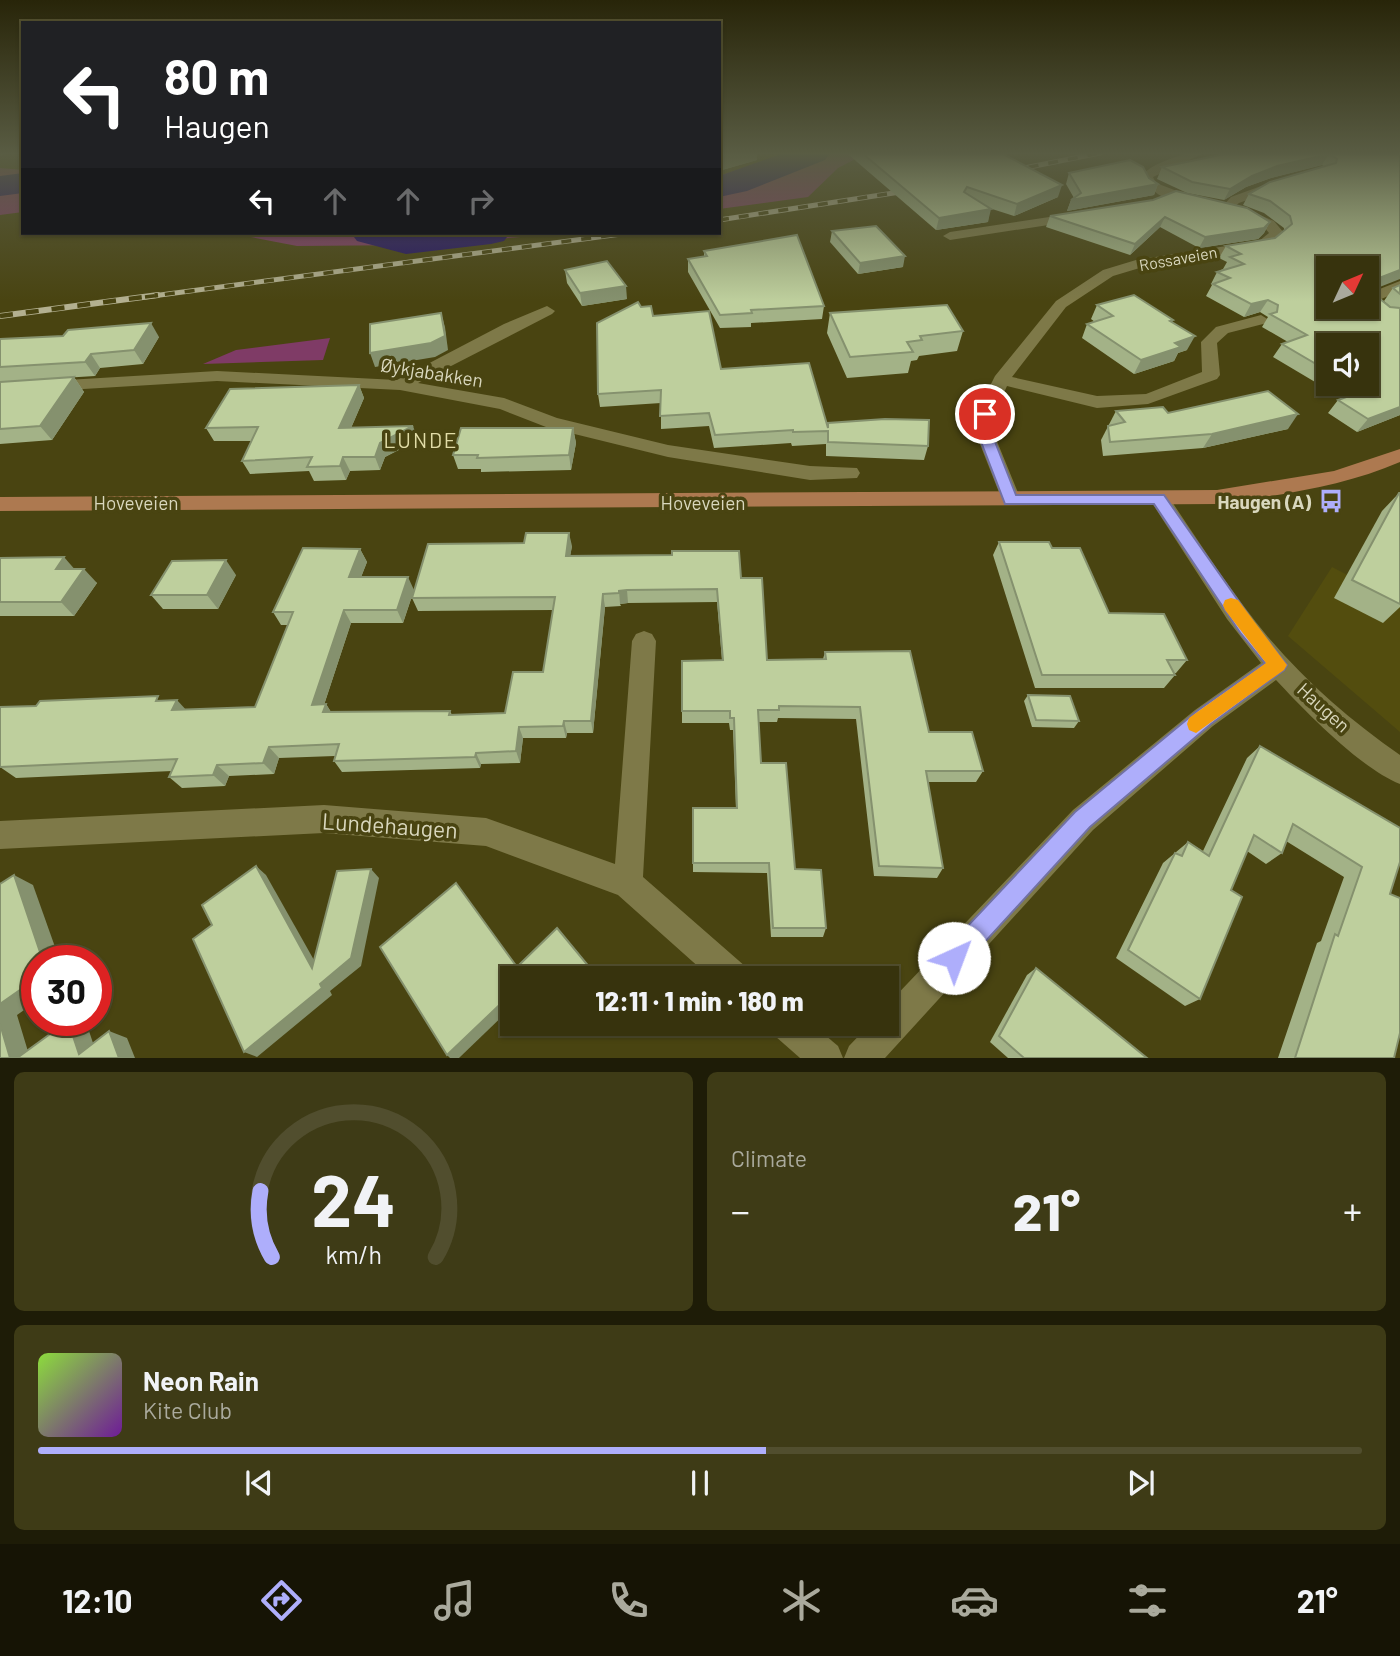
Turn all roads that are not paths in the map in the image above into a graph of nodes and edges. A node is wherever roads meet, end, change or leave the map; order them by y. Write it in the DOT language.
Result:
graph roads {
  1 [pos="1152,202"];
  2 [pos="1203,202"];
  3 [pos="1233,202"];
  4 [pos="1148,204"];
  5 [pos="1227,208"];
  6 [pos="1084,215"];
  7 [pos="950,236"];
  8 [pos="1400,285"];
  9 [pos="547,311"];
  10 [pos="1388,315"];
  11 [pos="1261,320"];
  12 [pos="1001,380"];
  13 [pos="400,385"];
  14 [pos="0,389"];
  15 [pos="1400,455"];
  16 [pos="850,473"];
  17 [pos="1159,498"];
  18 [pos="1011,500"];
  19 [pos="0,504"];
  20 [pos="644,640"];
  21 [pos="1278,665"];
  22 [pos="1400,771"];
  23 [pos="0,835"];
  24 [pos="628,884"];
  25 [pos="721,966"];
  26 [pos="801,1036"];
  27 [pos="826,1058"];
  28 [pos="861,1058"];
  1 -- 4 [label="street"];
  2 -- 5 [label="street, Rossaveien"];
  3 -- 5 [label="street"];
  5 -- 12 [label="street, Rossaveien"];
  6 -- 7 [label="street"];
  8 -- 10 [label="street"];
  9 -- 13 [label="street"];
  11 -- 12 [label="street"];
  12 -- 18 [label="street, Rossaveien"];
  13 -- 14 [label="street, Øykjabakken"];
  13 -- 16 [label="street, Øykjabakken"];
  15 -- 17 [label="main road, Hoveveien"];
  17 -- 18 [label="main road, Hoveveien"];
  17 -- 21 [label="street, Haugen"];
  18 -- 19 [label="main road, Hoveveien"];
  20 -- 24 [label="street"];
  21 -- 22 [label="street, Haugen"];
  21 -- 28 [label="street"];
  23 -- 24 [label="street, Lundehaugen"];
  24 -- 25 [label="street, Lundehaugen"];
  26 -- 27 [label="street"];
}
